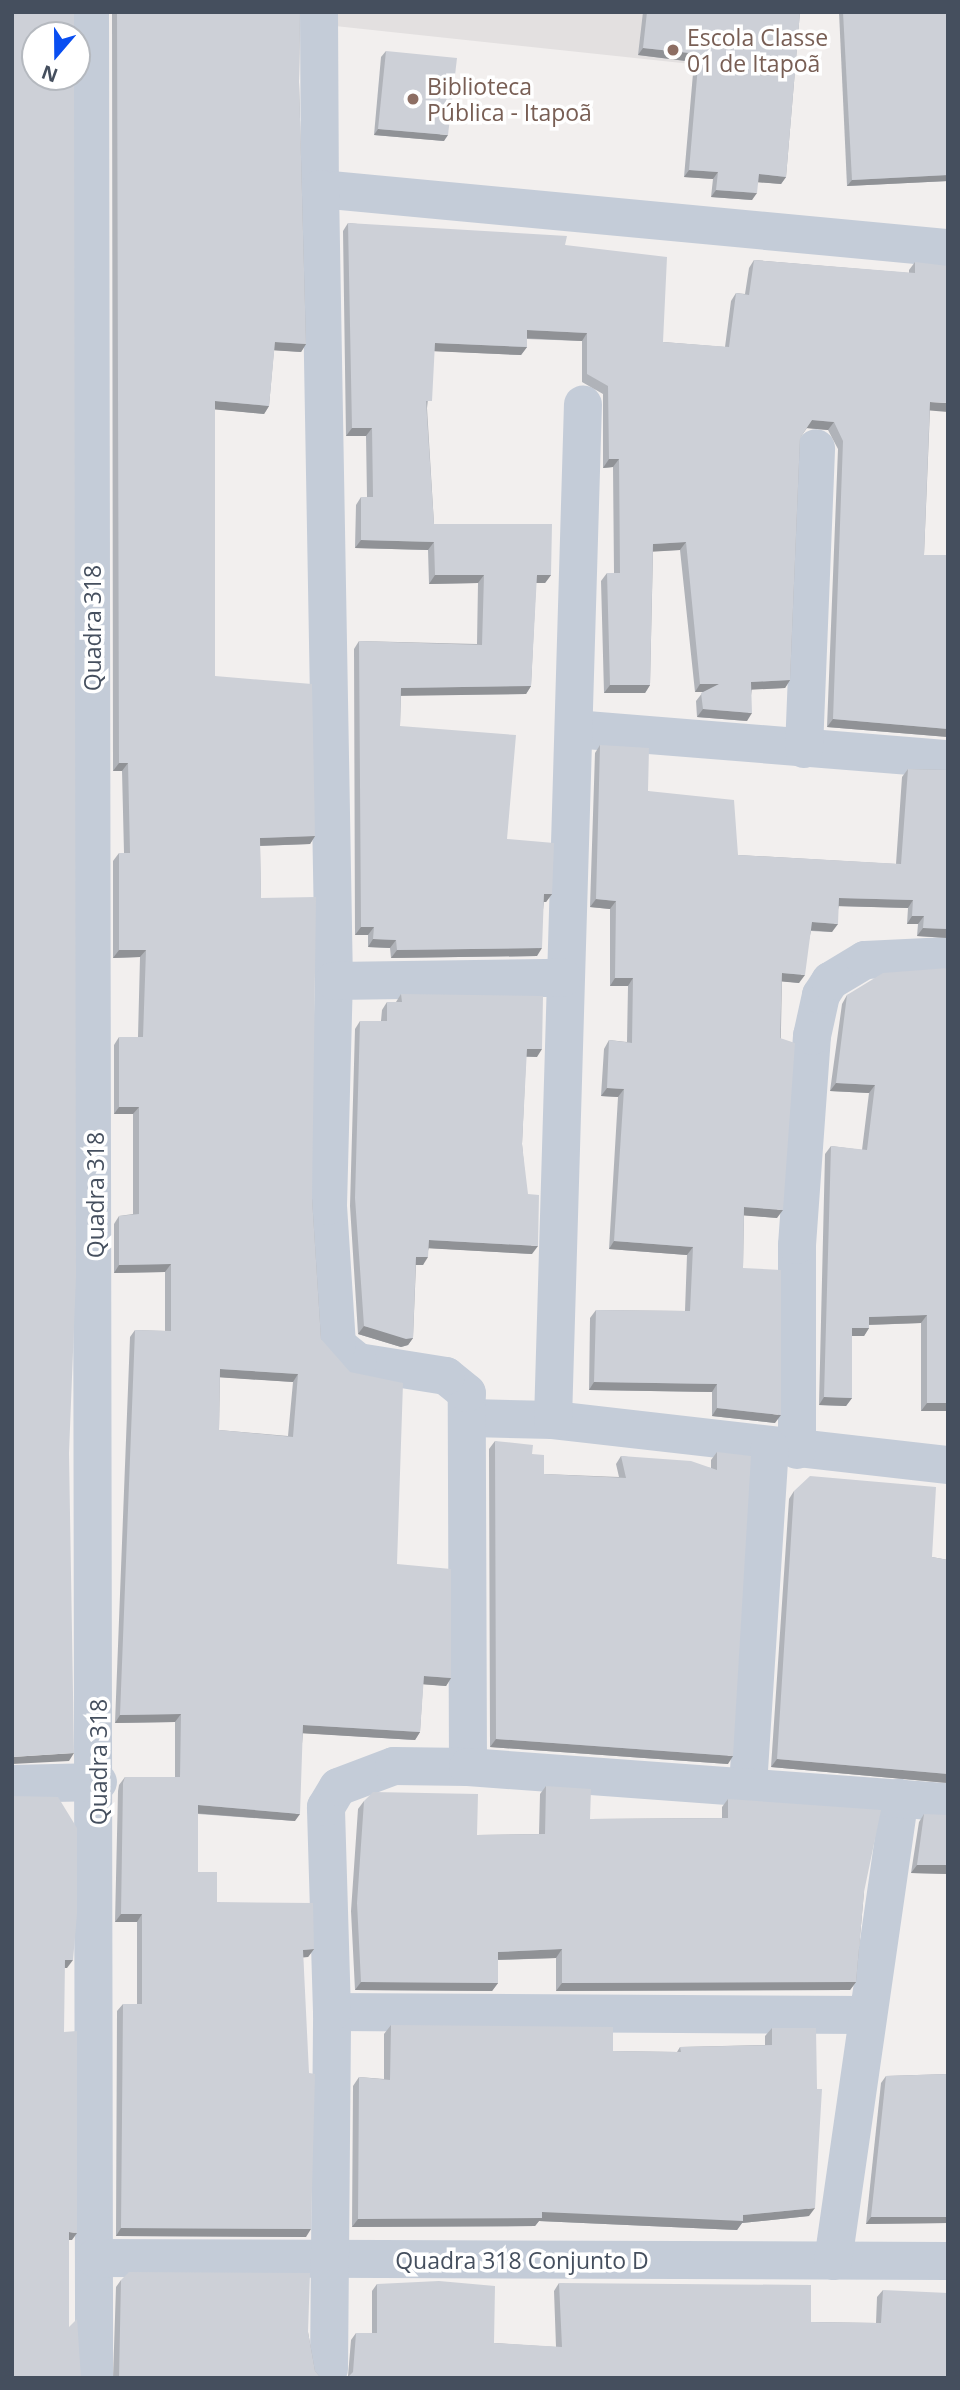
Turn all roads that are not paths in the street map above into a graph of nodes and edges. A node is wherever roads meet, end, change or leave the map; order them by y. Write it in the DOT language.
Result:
graph roads {
  1 [pos="90,12"];
  2 [pos="320,12"];
  3 [pos="320,189"];
  4 [pos="948,248"];
  5 [pos="583,404"];
  6 [pos="816,448"];
  7 [pos="574,729"];
  8 [pos="804,749"];
  9 [pos="948,759"];
  10 [pos="948,956"];
  11 [pos="564,978"];
  12 [pos="334,981"];
  13 [pos="471,1418"];
  14 [pos="553,1420"];
  15 [pos="783,1449"];
  16 [pos="948,1465"];
  17 [pos="468,1768"];
  18 [pos="98,1782"];
  19 [pos="12,1784"];
  20 [pos="748,1786"];
  21 [pos="900,1798"];
  22 [pos="948,1802"];
  23 [pos="332,2012"];
  24 [pos="865,2015"];
  25 [pos="96,2258"];
  26 [pos="332,2260"];
  27 [pos="833,2261"];
  28 [pos="948,2261"];
  29 [pos="329,2369"];
  30 [pos="94,2378"];
  1 -- 18 [label="street, Quadra 318"];
  2 -- 3 [label="street"];
  3 -- 4 [label="street"];
  3 -- 12 [label="street"];
  5 -- 7 [label="street"];
  6 -- 8 [label="street"];
  7 -- 8 [label="street"];
  7 -- 11 [label="street"];
  8 -- 9 [label="street"];
  10 -- 15 [label="street"];
  11 -- 12 [label="street"];
  11 -- 14 [label="street"];
  12 -- 13 [label="street"];
  13 -- 14 [label="street"];
  13 -- 17 [label="street"];
  14 -- 15 [label="street"];
  15 -- 16 [label="street"];
  15 -- 20 [label="street"];
  17 -- 20 [label="street"];
  17 -- 23 [label="street"];
  18 -- 19 [label="street"];
  18 -- 25 [label="street, Quadra 318"];
  20 -- 21 [label="street"];
  21 -- 22 [label="street"];
  21 -- 24 [label="street"];
  23 -- 24 [label="street"];
  23 -- 26 [label="street"];
  24 -- 27 [label="street"];
  25 -- 26 [label="street, Quadra 318 Conjunto D"];
  25 -- 30 [label="street, Quadra 318"];
  26 -- 27 [label="street, Quadra 318 Conjunto D"];
  26 -- 29 [label="street"];
  27 -- 28 [label="street, Quadra 318 Conjunto D"];
}
